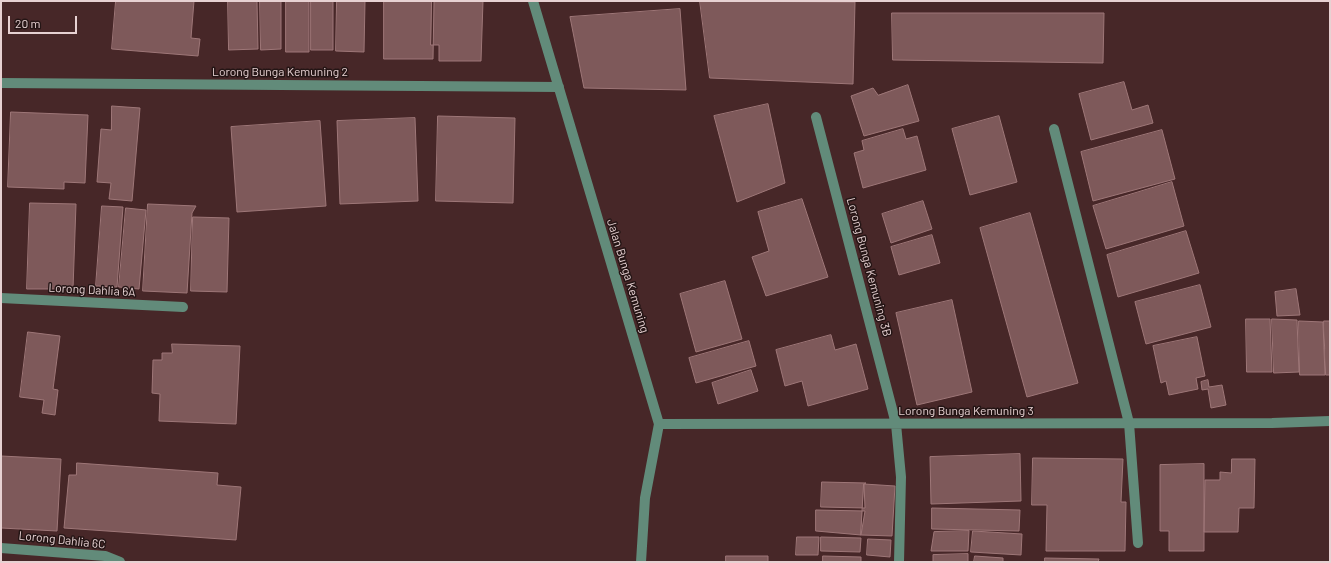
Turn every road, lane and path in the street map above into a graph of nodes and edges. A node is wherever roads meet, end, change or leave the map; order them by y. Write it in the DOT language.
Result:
graph roads {
  1 [pos="533,1"];
  2 [pos="1,83"];
  3 [pos="559,87"];
  4 [pos="816,117"];
  5 [pos="1054,129"];
  6 [pos="1,298"];
  7 [pos="182,308"];
  8 [pos="1330,421"];
  9 [pos="659,424"];
  10 [pos="896,424"];
  11 [pos="1129,424"];
  12 [pos="1138,543"];
  13 [pos="1,548"];
  14 [pos="120,562"];
  15 [pos="641,562"];
  16 [pos="899,562"];
  1 -- 3 [label="street, Jalan Bunga Kemuning"];
  2 -- 3 [label="street, Lorong Bunga Kemuning 2"];
  3 -- 9 [label="street, Jalan Bunga Kemuning"];
  4 -- 10 [label="street, Lorong Bunga Kemuning 3B"];
  5 -- 11 [label="street"];
  6 -- 7 [label="street, Lorong Dahlia 6A"];
  8 -- 11 [label="street, Lorong Bunga Kemuning 3"];
  9 -- 10 [label="street, Lorong Bunga Kemuning 3"];
  9 -- 15 [label="street, Jalan Bunga Kemuning"];
  10 -- 11 [label="street, Lorong Bunga Kemuning 3"];
  10 -- 16 [label="street, Lorong Bunga Kemuning 3B"];
  11 -- 12 [label="street"];
  13 -- 14 [label="street, Lorong Dahlia 6C"];
}
